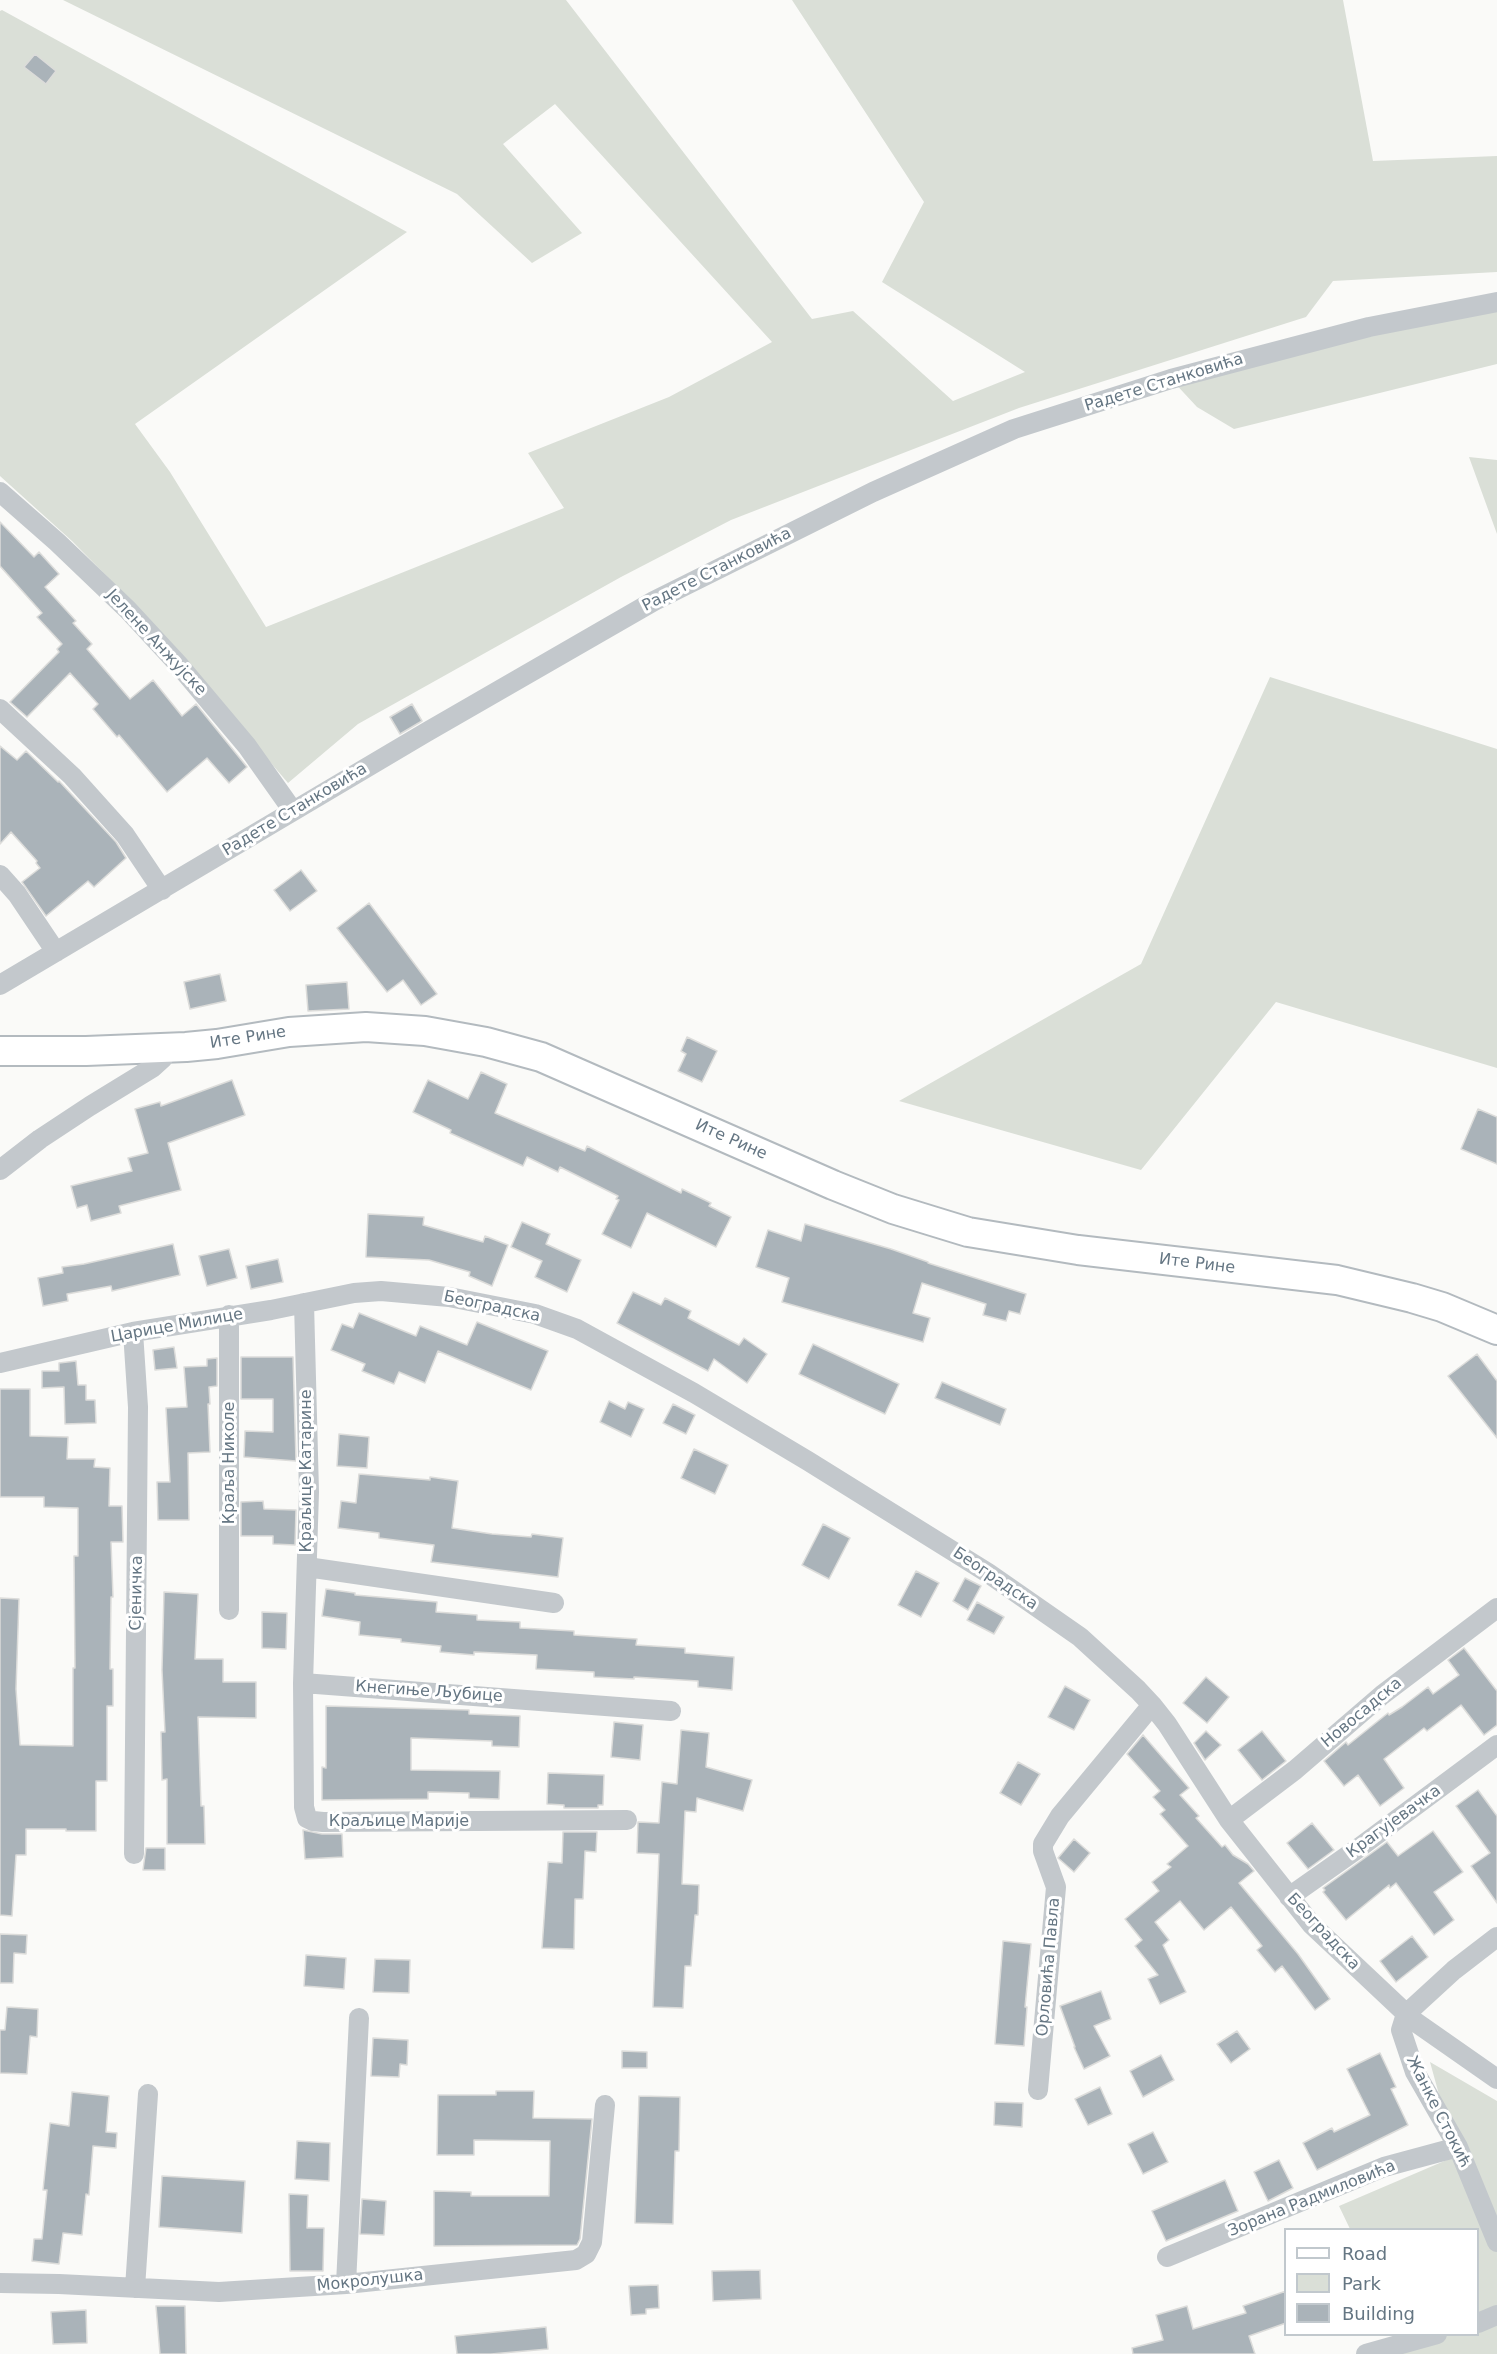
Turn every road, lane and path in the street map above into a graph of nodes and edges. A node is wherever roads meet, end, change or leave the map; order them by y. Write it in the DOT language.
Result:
graph roads {
  1 [pos="1497,302"];
  2 [pos="0,492"];
  3 [pos="0,709"];
  4 [pos="293,811"];
  5 [pos="0,875"];
  6 [pos="162,890"];
  7 [pos="56,952"];
  8 [pos="0,985"];
  9 [pos="5,1049"];
  10 [pos="167,1049"];
  11 [pos="0,1170"];
  12 [pos="354,1293"];
  13 [pos="304,1303"];
  14 [pos="229,1315"];
  15 [pos="1497,1330"];
  16 [pos="132,1332"];
  17 [pos="0,1363"];
  18 [pos="307,1567"];
  19 [pos="555,1603"];
  20 [pos="1497,1608"];
  21 [pos="229,1610"];
  22 [pos="303,1683"];
  23 [pos="1152,1705"];
  24 [pos="671,1711"];
  25 [pos="1497,1744"];
  26 [pos="627,1820"];
  27 [pos="1229,1820"];
  28 [pos="134,1854"];
  29 [pos="1289,1897"];
  30 [pos="1497,1937"];
  31 [pos="1406,2014"];
  32 [pos="359,2018"];
  33 [pos="1497,2079"];
  34 [pos="1038,2090"];
  35 [pos="148,2094"];
  36 [pos="605,2105"];
  37 [pos="1458,2146"];
  38 [pos="1497,2242"];
  39 [pos="1167,2257"];
  40 [pos="0,2283"];
  41 [pos="346,2284"];
  42 [pos="135,2288"];
  43 [pos="1497,2315"];
  44 [pos="1479,2323"];
  45 [pos="1430,2336"];
  46 [pos="1366,2354"];
  1 -- 4 [label="street, Радете Станковића"];
  2 -- 4 [label="street, Јелене Анжујске"];
  3 -- 6 [label="street"];
  4 -- 6 [label="street, Радете Станковића"];
  5 -- 7 [label="street"];
  6 -- 7 [label="street, Радете Станковића"];
  7 -- 8 [label="street, Радете Станковића"];
  9 -- 10 [label="street, Ите Рине"];
  10 -- 11 [label="street"];
  10 -- 15 [label="street, Ите Рине"];
  12 -- 13 [label="street, Царице Милице"];
  12 -- 23 [label="street, Београдска"];
  13 -- 14 [label="street, Царице Милице"];
  13 -- 18 [label="street, Краљице Катарине"];
  14 -- 16 [label="street, Царице Милице"];
  14 -- 21 [label="street, Краља Николе"];
  16 -- 17 [label="street, Царице Милице"];
  16 -- 28 [label="street, Сјеничка"];
  18 -- 19 [label="street, Краљице Катарине"];
  18 -- 22 [label="street"];
  20 -- 27 [label="street, Новосадска"];
  22 -- 24 [label="street, Кнегиње Љубице"];
  22 -- 26 [label="street, Краљице Марије"];
  23 -- 27 [label="street, Београдска"];
  23 -- 34 [label="street, Орловића Павла"];
  25 -- 29 [label="street, Крагујевачка"];
  27 -- 29 [label="street, Београдска"];
  29 -- 31 [label="street, Београдска"];
  30 -- 31 [label="street"];
  31 -- 33 [label="street, Београдска"];
  31 -- 37 [label="street, Жанке Стокић"];
  32 -- 41 [label="street"];
  35 -- 42 [label="street"];
  36 -- 41 [label="street, Мокролушка"];
  37 -- 38 [label="street, Жанке Стокић"];
  37 -- 39 [label="street, Зорана Радмиловића"];
  40 -- 42 [label="street, Мокролушка"];
  41 -- 42 [label="street, Мокролушка"];
  43 -- 44 [label="street"];
  45 -- 46 [label="street"];
}
